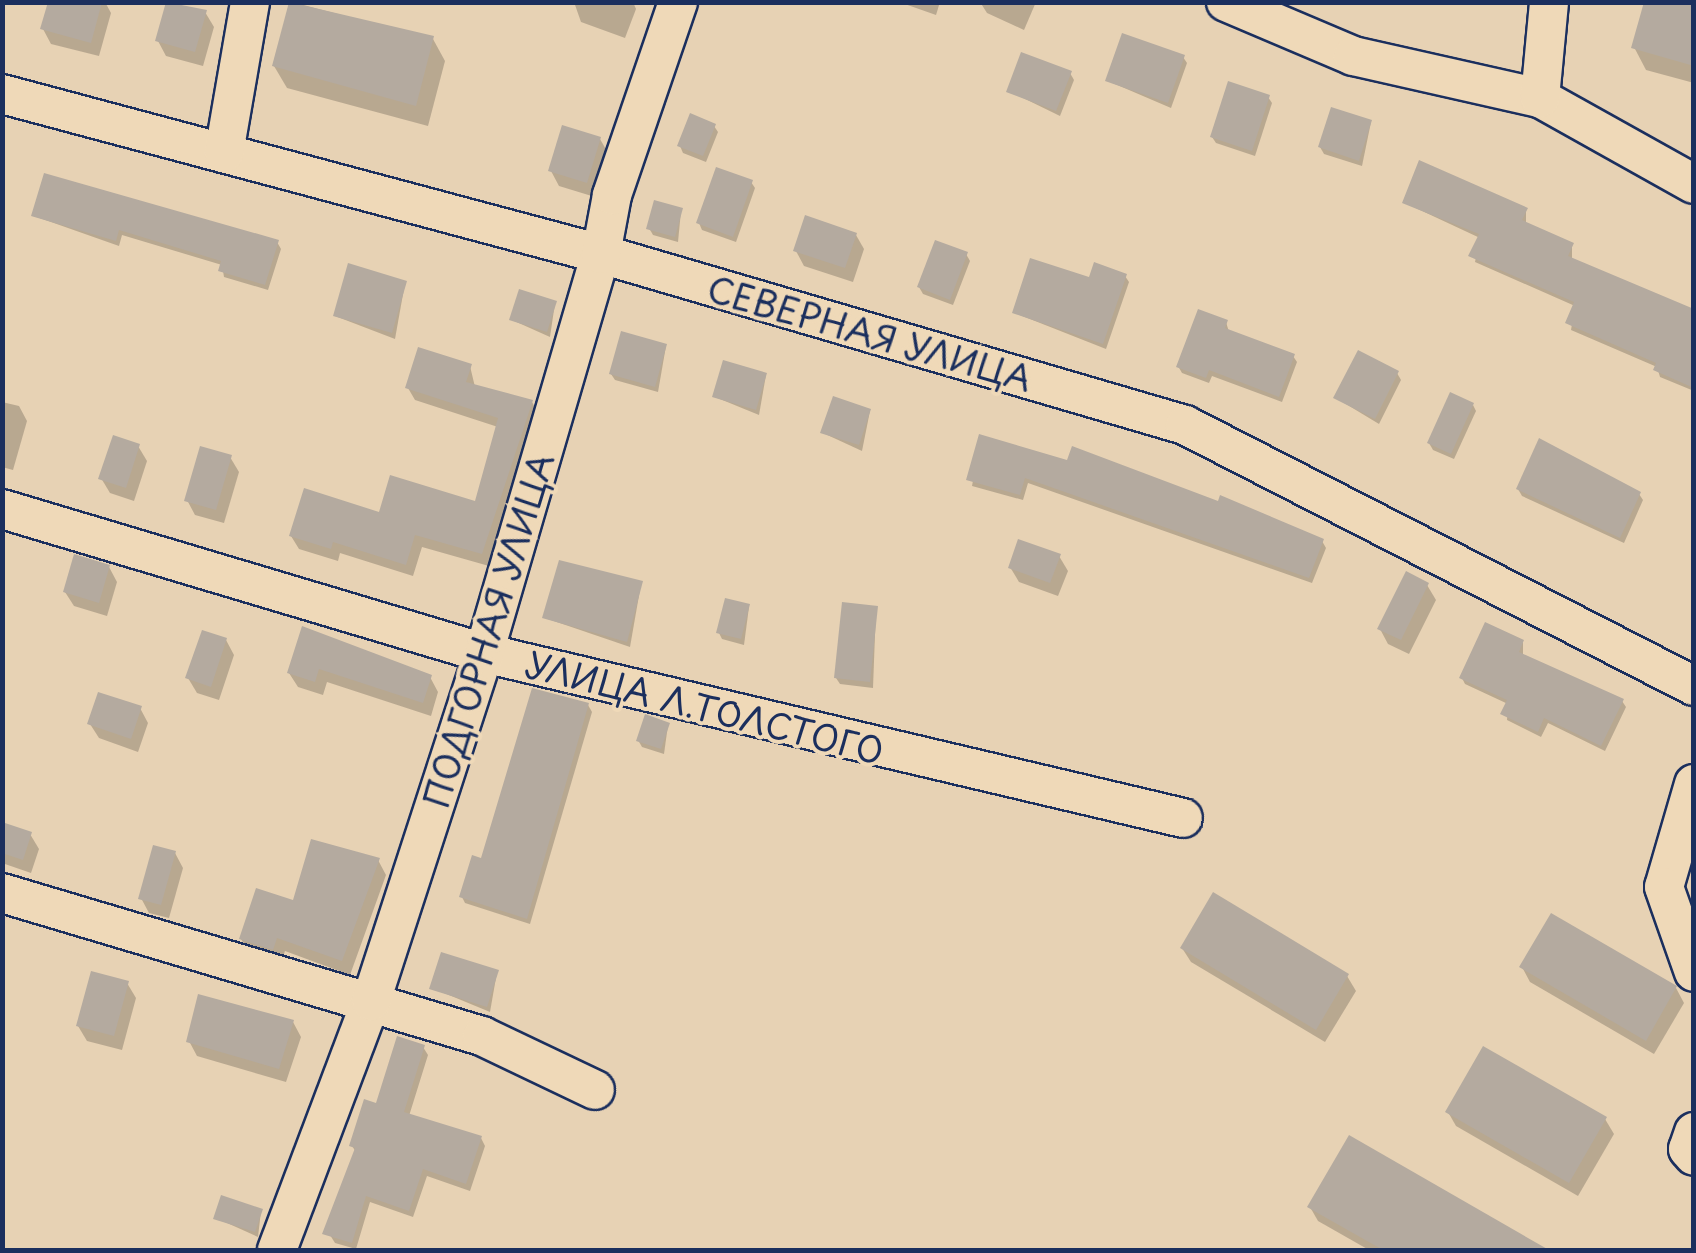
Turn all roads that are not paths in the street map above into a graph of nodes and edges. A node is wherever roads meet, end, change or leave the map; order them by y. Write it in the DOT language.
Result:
graph roads {
  1 [pos="250,2"];
  2 [pos="678,2"];
  3 [pos="1226,2"];
  4 [pos="1548,2"];
  5 [pos="2,94"];
  6 [pos="1540,98"];
  7 [pos="224,153"];
  8 [pos="1694,184"];
  9 [pos="601,254"];
  10 [pos="2,510"];
  11 [pos="484,653"];
  12 [pos="1694,686"];
  13 [pos="1694,784"];
  14 [pos="1182,818"];
  15 [pos="2,894"];
  16 [pos="1694,972"];
  17 [pos="371,1001"];
  18 [pos="594,1090"];
  19 [pos="1694,1132"];
  20 [pos="1694,1156"];
  21 [pos="277,1250"];
  1 -- 7 [label="street"];
  2 -- 9 [label="street, ПОДГОРНАЯ УЛИЦА"];
  3 -- 6 [label="street"];
  4 -- 6 [label="street"];
  5 -- 7 [label="street, СЕВЕРНАЯ УЛИЦА"];
  6 -- 8 [label="street"];
  7 -- 9 [label="street, СЕВЕРНАЯ УЛИЦА"];
  9 -- 11 [label="street, ПОДГОРНАЯ УЛИЦА"];
  9 -- 12 [label="street, СЕВЕРНАЯ УЛИЦА"];
  10 -- 11 [label="street, УЛИЦА Л.ТОЛСТОГО"];
  11 -- 14 [label="street, УЛИЦА Л.ТОЛСТОГО"];
  11 -- 17 [label="street, ПОДГОРНАЯ УЛИЦА"];
  13 -- 16 [label="street"];
  15 -- 17 [label="street"];
  17 -- 18 [label="street"];
  17 -- 21 [label="street, ПОДГОРНАЯ УЛИЦА"];
  19 -- 20 [label="street"];
}
